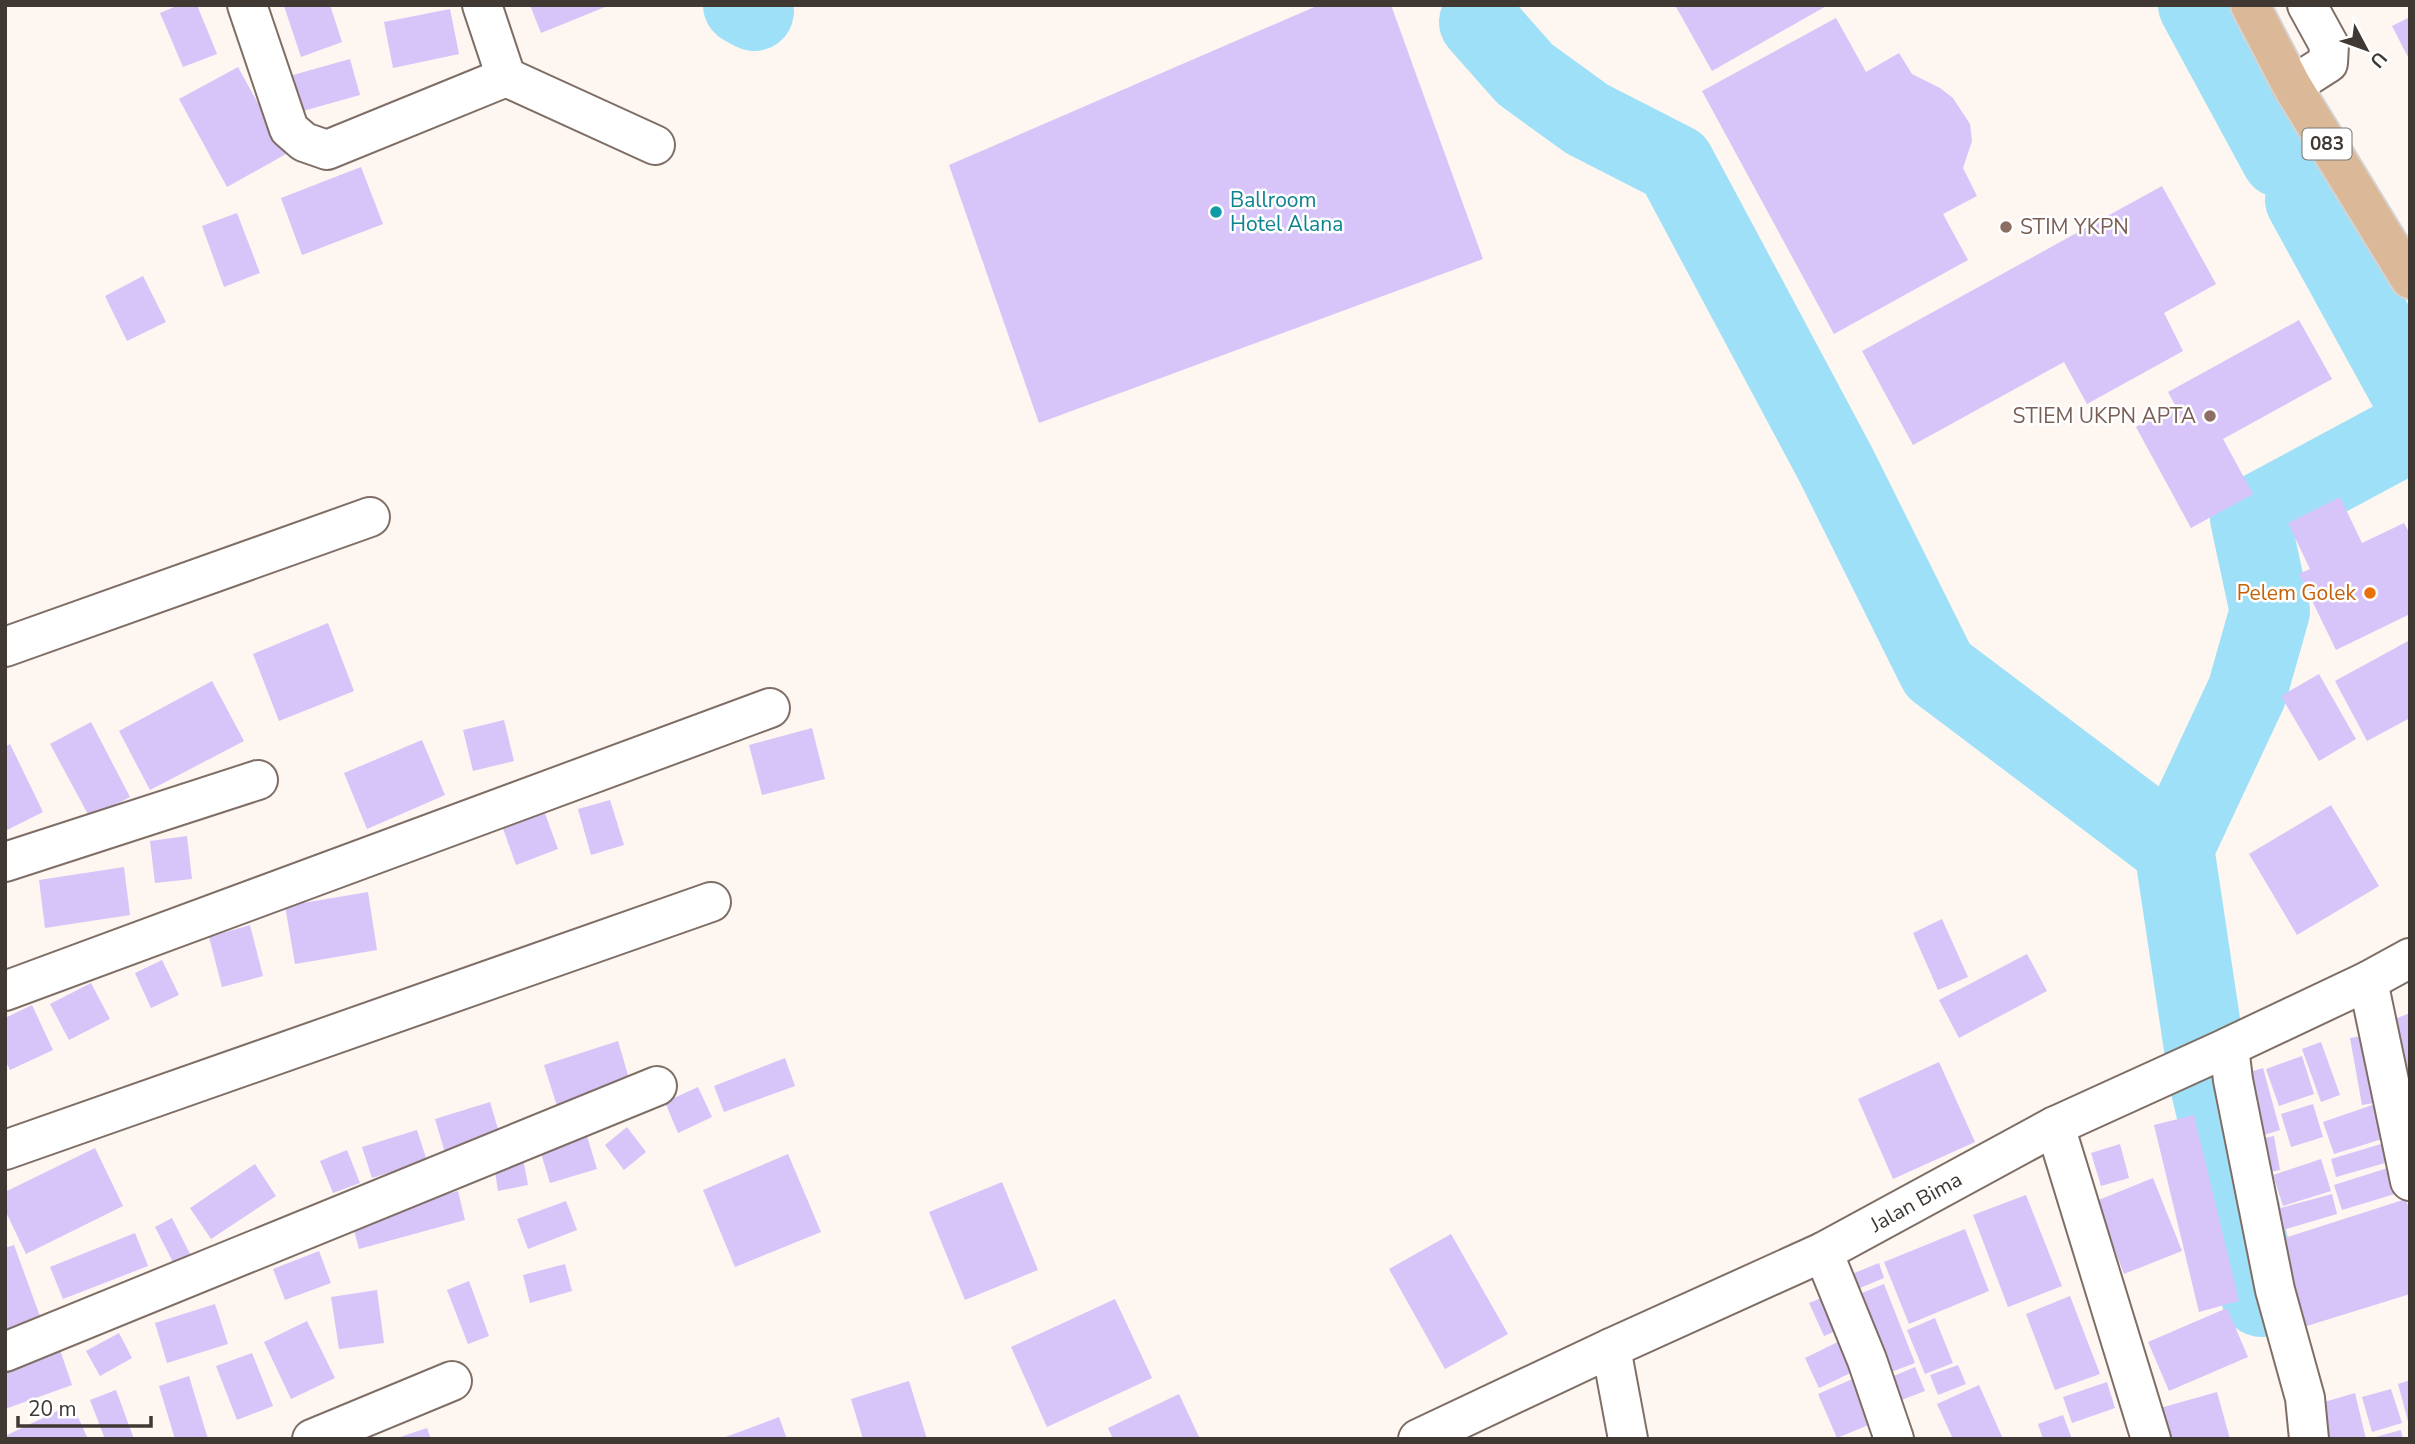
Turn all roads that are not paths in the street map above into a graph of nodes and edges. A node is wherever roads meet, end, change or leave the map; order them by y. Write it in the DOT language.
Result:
graph roads {
  1 [pos="247,5"];
  2 [pos="481,5"];
  3 [pos="2250,5"];
  4 [pos="2307,5"];
  5 [pos="506,77"];
  6 [pos="2292,86"];
  7 [pos="654,145"];
  8 [pos="2410,279"];
  9 [pos="370,517"];
  10 [pos="5,647"];
  11 [pos="770,708"];
  12 [pos="258,780"];
  13 [pos="5,862"];
  14 [pos="710,902"];
  15 [pos="2410,958"];
  16 [pos="2368,981"];
  17 [pos="5,991"];
  18 [pos="2216,1053"];
  19 [pos="657,1086"];
  20 [pos="2055,1126"];
  21 [pos="5,1150"];
  22 [pos="2410,1181"];
  23 [pos="1823,1252"];
  24 [pos="1611,1348"];
  25 [pos="5,1352"];
  26 [pos="452,1381"];
  27 [pos="312,1439"];
  28 [pos="1418,1439"];
  29 [pos="1628,1439"];
  30 [pos="1894,1439"];
  31 [pos="2151,1439"];
  32 [pos="2309,1439"];
  1 -- 5 [label="street"];
  2 -- 5 [label="street"];
  3 -- 6 [label="main road, 083"];
  4 -- 6 [label="street"];
  5 -- 7 [label="street"];
  6 -- 8 [label="main road, 083"];
  9 -- 10 [label="street"];
  11 -- 17 [label="street"];
  12 -- 13 [label="street"];
  14 -- 21 [label="street"];
  15 -- 16 [label="street, Jalan Bima"];
  16 -- 18 [label="street, Jalan Bima"];
  16 -- 22 [label="street"];
  18 -- 20 [label="street, Jalan Bima"];
  18 -- 32 [label="street"];
  19 -- 25 [label="street"];
  20 -- 23 [label="street, Jalan Bima"];
  20 -- 31 [label="street"];
  23 -- 24 [label="street, Jalan Bima"];
  23 -- 30 [label="street"];
  24 -- 28 [label="street, Jalan Bima"];
  24 -- 29 [label="street"];
  26 -- 27 [label="street"];
}
